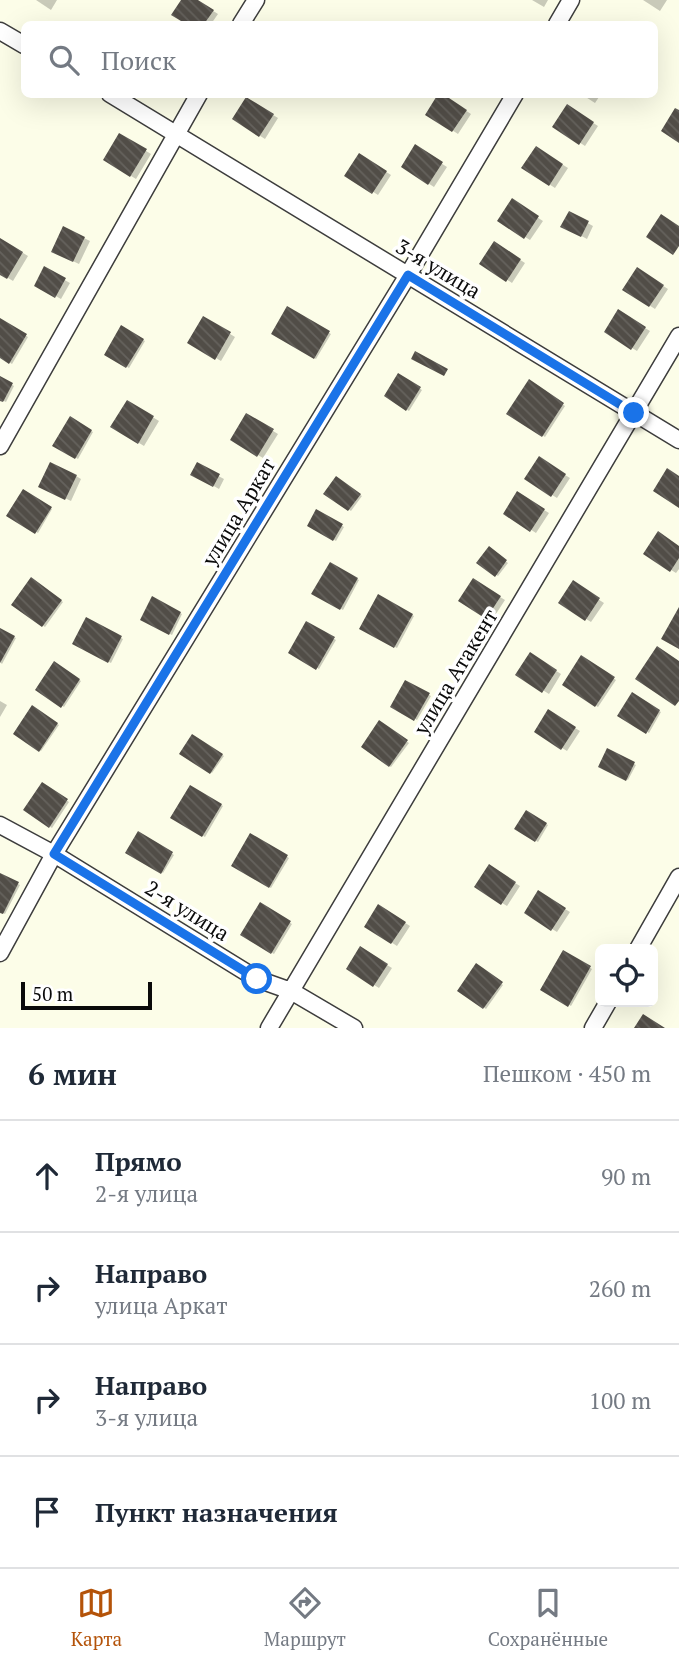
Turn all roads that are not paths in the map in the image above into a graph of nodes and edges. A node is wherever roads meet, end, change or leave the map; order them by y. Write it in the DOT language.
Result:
graph roads {
  1 [pos="256,0"];
  2 [pos="571,0"];
  3 [pos="244,21"];
  4 [pos="559,21"];
  5 [pos="0,31"];
  6 [pos="21,43"];
  7 [pos="117,98"];
  8 [pos="198,98"];
  9 [pos="513,98"];
  10 [pos="176,133"];
  11 [pos="408,275"];
  12 [pos="679,336"];
  13 [pos="634,413"];
  14 [pos="679,440"];
  15 [pos="0,446"];
  16 [pos="0,825"];
  17 [pos="54,854"];
  18 [pos="679,877"];
  19 [pos="641,944"];
  20 [pos="0,953"];
  21 [pos="291,991"];
  22 [pos="605,1007"];
  23 [pos="270,1028"];
  24 [pos="354,1028"];
  25 [pos="593,1028"];
  1 -- 3 [label="street"];
  2 -- 4 [label="street"];
  5 -- 6 [label="street"];
  7 -- 10 [label="street, 3-я улица"];
  8 -- 10 [label="street"];
  9 -- 11 [label="street, улица Аркат"];
  10 -- 11 [label="street, 3-я улица"];
  10 -- 15 [label="street"];
  11 -- 13 [label="street, 3-я улица"];
  11 -- 17 [label="street, улица Аркат"];
  12 -- 13 [label="street, улица Атакент"];
  13 -- 14 [label="street, 3-я улица"];
  13 -- 21 [label="street, улица Атакент"];
  16 -- 17 [label="street, 2-я улица"];
  17 -- 20 [label="street, улица Аркат"];
  17 -- 21 [label="street, 2-я улица"];
  18 -- 19 [label="street"];
  21 -- 23 [label="street, улица Атакент"];
  21 -- 24 [label="street, 2-я улица"];
  22 -- 25 [label="street"];
}
